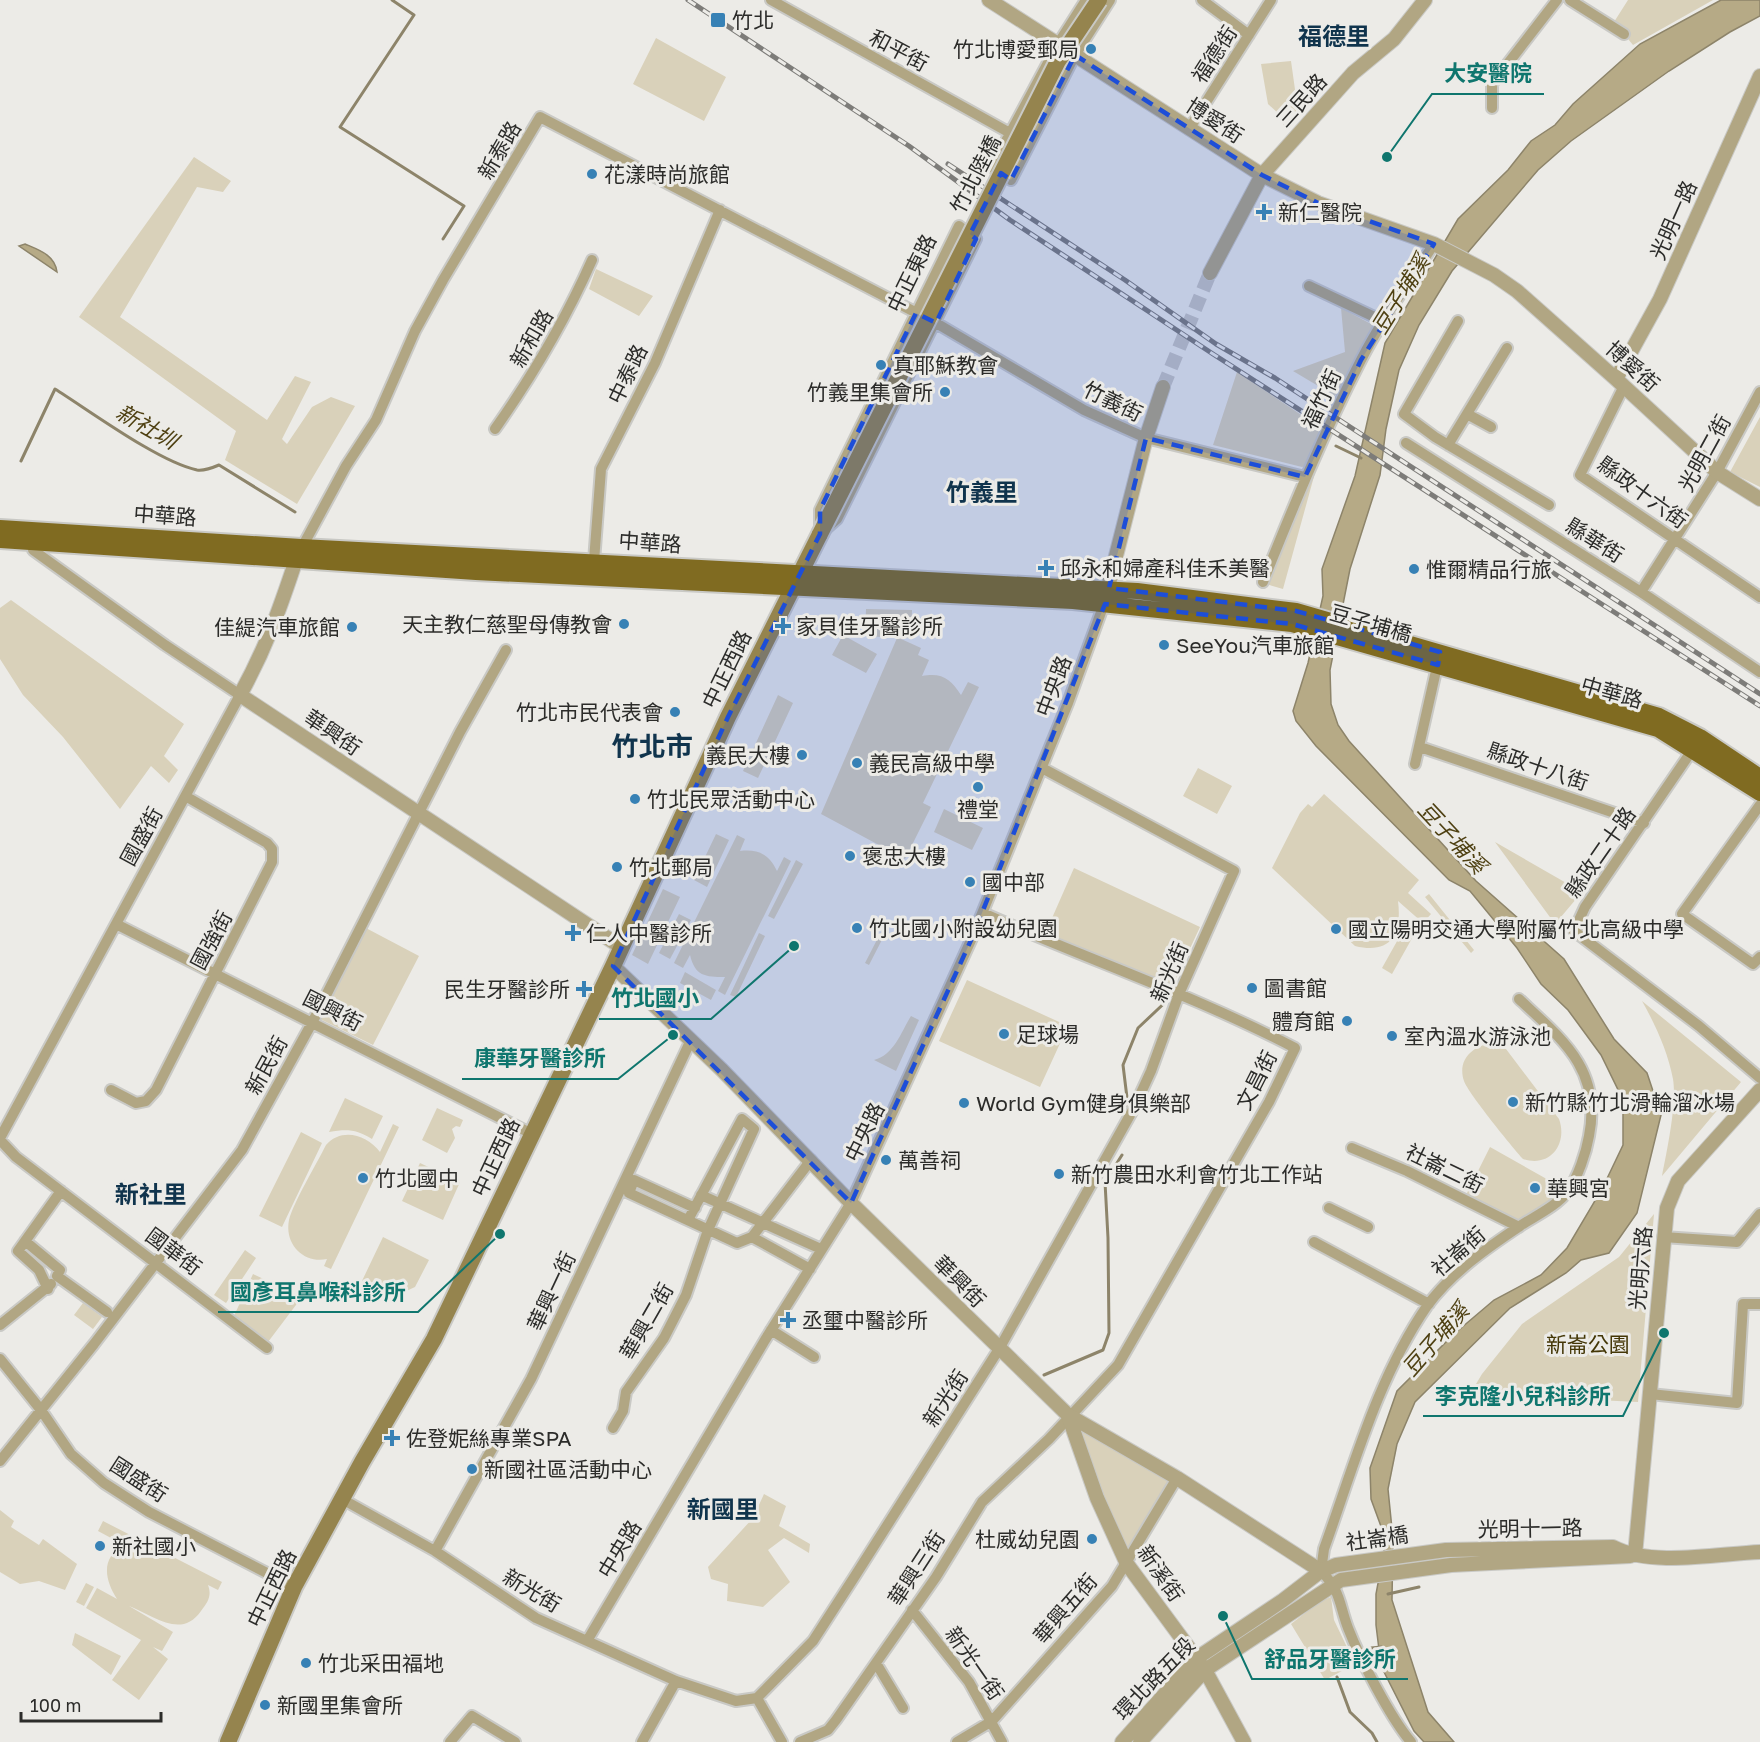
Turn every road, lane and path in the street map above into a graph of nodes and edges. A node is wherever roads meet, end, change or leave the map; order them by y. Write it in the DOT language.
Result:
graph roads {
  1 [pos="771,0"];
  2 [pos="989,0"];
  3 [pos="1086,0"];
  4 [pos="1099,0"];
  5 [pos="1110,0"];
  6 [pos="1202,0"];
  7 [pos="1271,0"];
  8 [pos="1425,0"];
  9 [pos="1557,0"];
  10 [pos="1570,0"];
  11 [pos="1624,34"];
  12 [pos="1249,35"];
  13 [pos="1058,44"];
  14 [pos="1075,55"];
  15 [pos="1760,76"];
  16 [pos="1757,94"];
  17 [pos="1492,108"];
  18 [pos="1189,129"];
  19 [pos="1010,133"];
  20 [pos="1262,175"];
  21 [pos="720,210"];
  22 [pos="1434,244"];
  23 [pos="592,260"];
  24 [pos="1210,273"];
  25 [pos="1309,286"];
  26 [pos="919,315"];
  27 [pos="1383,321"];
  28 [pos="1458,321"];
  29 [pos="936,323"];
  30 [pos="1507,348"];
  31 [pos="1620,382"];
  32 [pos="1163,387"];
  33 [pos="1760,392"];
  34 [pos="1467,414"];
  35 [pos="1491,427"];
  36 [pos="495,429"];
  37 [pos="1146,438"];
  38 [pos="1406,443"];
  39 [pos="1448,445"];
  40 [pos="1717,472"];
  41 [pos="1305,477"];
  42 [pos="1760,499"];
  43 [pos="1549,505"];
  44 [pos="0,528"];
  45 [pos="820,534"];
  46 [pos="0,540"];
  47 [pos="1675,540"];
  48 [pos="33,542"];
  49 [pos="298,554"];
  50 [pos="594,561"];
  51 [pos="795,580"];
  52 [pos="1263,582"];
  53 [pos="1641,592"];
  54 [pos="1106,596"];
  55 [pos="1760,597"];
  56 [pos="1294,618"];
  57 [pos="506,650"];
  58 [pos="1439,658"];
  59 [pos="1760,672"];
  60 [pos="240,695"];
  61 [pos="1420,747"];
  62 [pos="1693,749"];
  63 [pos="1415,764"];
  64 [pos="1042,768"];
  65 [pos="1760,777"];
  66 [pos="1760,793"];
  67 [pos="187,797"];
  68 [pos="1760,805"];
  69 [pos="419,813"];
  70 [pos="1644,823"];
  71 [pos="983,913"];
  72 [pos="116,924"];
  73 [pos="621,947"];
  74 [pos="1760,957"];
  75 [pos="613,966"];
  76 [pos="215,973"];
  77 [pos="1179,994"];
  78 [pos="1519,999"];
  79 [pos="312,1021"];
  80 [pos="691,1040"];
  81 [pos="1760,1078"];
  82 [pos="111,1090"];
  83 [pos="1760,1090"];
  84 [pos="760,1108"];
  85 [pos="748,1124"];
  86 [pos="530,1133"];
  87 [pos="0,1139"];
  88 [pos="1352,1148"];
  89 [pos="811,1160"];
  90 [pos="61,1191"];
  91 [pos="701,1196"];
  92 [pos="719,1203"];
  93 [pos="851,1203"];
  94 [pos="694,1208"];
  95 [pos="1329,1208"];
  96 [pos="1760,1214"];
  97 [pos="688,1220"];
  98 [pos="762,1224"];
  99 [pos="1368,1227"];
  100 [pos="1519,1227"];
  101 [pos="708,1230"];
  102 [pos="752,1237"];
  103 [pos="1663,1237"];
  104 [pos="25,1241"];
  105 [pos="1314,1242"];
  106 [pos="821,1249"];
  107 [pos="157,1262"];
  108 [pos="810,1269"];
  109 [pos="57,1276"];
  110 [pos="48,1288"];
  111 [pos="1429,1304"];
  112 [pos="1760,1304"];
  113 [pos="107,1312"];
  114 [pos="0,1325"];
  115 [pos="771,1330"];
  116 [pos="267,1348"];
  117 [pos="999,1349"];
  118 [pos="814,1357"];
  119 [pos="0,1359"];
  120 [pos="1650,1394"];
  121 [pos="40,1410"];
  122 [pos="1068,1415"];
  123 [pos="613,1428"];
  124 [pos="0,1461"];
  125 [pos="1177,1478"];
  126 [pos="342,1499"];
  127 [pos="435,1551"];
  128 [pos="1760,1552"];
  129 [pos="1424,1553"];
  130 [pos="1635,1555"];
  131 [pos="1127,1564"];
  132 [pos="1336,1565"];
  133 [pos="1425,1568"];
  134 [pos="1321,1571"];
  135 [pos="1338,1582"];
  136 [pos="294,1587"];
  137 [pos="912,1610"];
  138 [pos="587,1641"];
  139 [pos="1197,1658"];
  140 [pos="876,1663"];
  141 [pos="1205,1670"];
  142 [pos="676,1681"];
  143 [pos="757,1698"];
  144 [pos="903,1708"];
  145 [pos="992,1721"];
  146 [pos="228,1742"];
  147 [pos="450,1742"];
  148 [pos="515,1742"];
  149 [pos="642,1742"];
  150 [pos="782,1742"];
  151 [pos="800,1742"];
  152 [pos="957,1742"];
  153 [pos="1002,1742"];
  154 [pos="1122,1742"];
  155 [pos="1140,1742"];
  156 [pos="1244,1742"];
  157 [pos="1411,1742"];
  1 -- 19 [label="street, 和平街"];
  2 -- 13 [label="street, 博愛街"];
  3 -- 13 [label="street"];
  4 -- 45 [label="main road, 竹北陸橋, bridge"];
  5 -- 14 [label="street"];
  6 -- 12 [label="street"];
  7 -- 12 [label="street, 福德街"];
  8 -- 20 [label="street, 三民路"];
  9 -- 17 [label="street"];
  10 -- 11 [label="street"];
  12 -- 18 [label="street, 福德街"];
  13 -- 14 [label="street, 博愛街"];
  13 -- 19 [label="street"];
  14 -- 18 [label="street, 博愛街"];
  14 -- 19 [label="street"];
  15 -- 16 [label="street, 光明一路"];
  16 -- 31 [label="street, 光明一路"];
  18 -- 20 [label="street, 博愛街"];
  20 -- 22 [label="street, 博愛街"];
  20 -- 24 [label="street, 三民路"];
  21 -- 26 [label="street, 新泰路"];
  21 -- 49 [label="street, 新泰路"];
  21 -- 50 [label="street, 中泰路"];
  22 -- 27 [label="street, 福竹街"];
  22 -- 31 [label="street, 博愛街"];
  23 -- 36 [label="street, 新和路"];
  25 -- 27 [label="street"];
  26 -- 29 [label="street, 竹義街"];
  26 -- 29 [label="street, 中正東路"];
  26 -- 45 [label="street, 中正東路"];
  27 -- 41 [label="street, 福竹街"];
  28 -- 39 [label="street"];
  29 -- 37 [label="street, 竹義街"];
  29 -- 45 [label="street, 中正東路"];
  30 -- 34 [label="street"];
  31 -- 40 [label="street, 博愛街"];
  31 -- 47 [label="street, 縣政十六街"];
  32 -- 37 [label="street"];
  33 -- 40 [label="street, 光明二街"];
  34 -- 35 [label="street"];
  34 -- 39 [label="street"];
  37 -- 41 [label="street, 竹義街"];
  37 -- 54 [label="street"];
  38 -- 53 [label="street, 縣華街"];
  39 -- 43 [label="street"];
  40 -- 42 [label="street, 博愛街"];
  40 -- 47 [label="street, 光明二街"];
  41 -- 52 [label="street, 福竹街"];
  44 -- 49 [label="main road, 中華路"];
  45 -- 51 [label="main road, 中正東路"];
  46 -- 48 [label="main road, 中華路"];
  47 -- 53 [label="street, 光明二街"];
  47 -- 55 [label="street, 縣政十六街"];
  48 -- 49 [label="main road, 中華路"];
  48 -- 60 [label="street, 華興街"];
  49 -- 50 [label="main road, 中華路"];
  49 -- 51 [label="main road, 中華路"];
  49 -- 60 [label="street, 國盛街"];
  50 -- 51 [label="main road, 中華路"];
  51 -- 54 [label="main road, 中華路"];
  51 -- 73 [label="main road, 中正西路"];
  53 -- 59 [label="street, 縣華街"];
  54 -- 56 [label="main road, 中華路"];
  54 -- 64 [label="street, 中央路"];
  56 -- 58 [label="main road, 豆子埔橋"];
  57 -- 69 [label="street, 新民街"];
  58 -- 61 [label="street"];
  58 -- 62 [label="main road, 中華路"];
  58 -- 65 [label="main road, 中華路"];
  60 -- 67 [label="street, 國盛街"];
  60 -- 69 [label="street, 華興街"];
  61 -- 63 [label="street"];
  61 -- 70 [label="street, 縣政十八街"];
  62 -- 66 [label="main road, 中華路"];
  62 -- 70 [label="street, 縣政二十路"];
  64 -- 71 [label="street, 中央路"];
  64 -- 77 [label="street, 新光街"];
  67 -- 72 [label="street, 國盛街"];
  67 -- 76 [label="street, 國強街"];
  68 -- 74 [label="street"];
  69 -- 73 [label="street, 華興街"];
  69 -- 79 [label="street, 新民街"];
  70 -- 81 [label="street, 縣政二十路"];
  71 -- 77 [label="street, 文昌街"];
  71 -- 93 [label="street, 中央路"];
  72 -- 76 [label="street, 國興街"];
  72 -- 87 [label="street, 國盛街"];
  73 -- 75 [label="main road, 中正西路"];
  75 -- 80 [label="street, 華興街"];
  75 -- 86 [label="main road, 中正西路"];
  76 -- 79 [label="street, 國興街"];
  76 -- 82 [label="street, 國強街"];
  77 -- 117 [label="street, 新光街"];
  77 -- 122 [label="street, 文昌街"];
  78 -- 100 [label="street, 社崙街"];
  79 -- 86 [label="street, 國興街"];
  79 -- 107 [label="street, 新民街"];
  80 -- 84 [label="street, 華興街"];
  80 -- 127 [label="street, 華興一街"];
  83 -- 103 [label="street, 光明六路"];
  84 -- 85 [label="street"];
  84 -- 89 [label="street, 華興街"];
  85 -- 91 [label="street"];
  85 -- 92 [label="street, 華興二街"];
  86 -- 126 [label="main road, 中正西路"];
  87 -- 90 [label="street, 國華街"];
  88 -- 100 [label="street, 社崙二街"];
  89 -- 93 [label="street, 華興街"];
  89 -- 98 [label="street"];
  90 -- 104 [label="street"];
  90 -- 107 [label="street, 國華街"];
  91 -- 92 [label="street"];
  91 -- 94 [label="street"];
  92 -- 98 [label="street"];
  92 -- 101 [label="street, 華興二街"];
  93 -- 106 [label="street, 中央路"];
  93 -- 117 [label="street, 華興街"];
  94 -- 97 [label="street"];
  94 -- 97 [label="street"];
  95 -- 99 [label="street"];
  96 -- 103 [label="street"];
  97 -- 101 [label="street"];
  98 -- 102 [label="street"];
  98 -- 106 [label="street"];
  100 -- 111 [label="street, 社崙街"];
  101 -- 102 [label="street"];
  101 -- 123 [label="street, 華興二街"];
  102 -- 108 [label="street"];
  103 -- 120 [label="street, 光明六路"];
  104 -- 109 [label="street"];
  104 -- 110 [label="street"];
  105 -- 111 [label="street"];
  106 -- 108 [label="street, 中央路"];
  107 -- 116 [label="street, 國華街"];
  107 -- 121 [label="street, 新民街"];
  108 -- 115 [label="street, 中央路"];
  109 -- 110 [label="street"];
  109 -- 113 [label="street"];
  110 -- 114 [label="street"];
  111 -- 134 [label="street, 社崙街"];
  112 -- 120 [label="street"];
  115 -- 118 [label="street"];
  115 -- 138 [label="street, 中央路"];
  117 -- 122 [label="street, 華興街"];
  117 -- 143 [label="street, 新光街"];
  119 -- 121 [label="street, 國盛街"];
  120 -- 130 [label="street, 光明六路"];
  121 -- 124 [label="street, 新民街"];
  121 -- 136 [label="street, 國盛街"];
  122 -- 125 [label="street, 華興街"];
  122 -- 131 [label="street, 新溪街"];
  122 -- 137 [label="street, 華興三街"];
  125 -- 131 [label="street, 華興五街"];
  125 -- 134 [label="street, 華興街"];
  126 -- 127 [label="street, 新光街"];
  126 -- 136 [label="main road, 中正西路"];
  127 -- 138 [label="street, 新光街"];
  128 -- 130 [label="street, 光明十一路"];
  129 -- 130 [label="street, 光明十一路"];
  129 -- 132 [label="street, 社崙橋"];
  130 -- 133 [label="street, 光明十一路"];
  131 -- 139 [label="street, 新溪街"];
  131 -- 145 [label="street, 華興五街"];
  132 -- 134 [label="street, 環北路五段"];
  133 -- 135 [label="street, 社崙橋"];
  134 -- 135 [label="street"];
  134 -- 139 [label="street, 環北路五段"];
  135 -- 141 [label="street, 環北路五段"];
  135 -- 157 [label="street"];
  136 -- 146 [label="main road, 中正西路"];
  137 -- 140 [label="street, 華興三街"];
  137 -- 145 [label="street, 新光一街"];
  138 -- 142 [label="street, 新光街"];
  139 -- 141 [label="street, 新溪街"];
  139 -- 154 [label="street, 環北路五段"];
  140 -- 144 [label="street"];
  140 -- 151 [label="street, 華興三街"];
  141 -- 155 [label="street, 環北路五段"];
  141 -- 156 [label="street, 新溪街"];
  142 -- 143 [label="street, 新光街"];
  142 -- 149 [label="street"];
  143 -- 150 [label="street"];
  145 -- 152 [label="street, 華興五街"];
  145 -- 153 [label="street, 新光一街"];
  147 -- 148 [label="street"];
}
